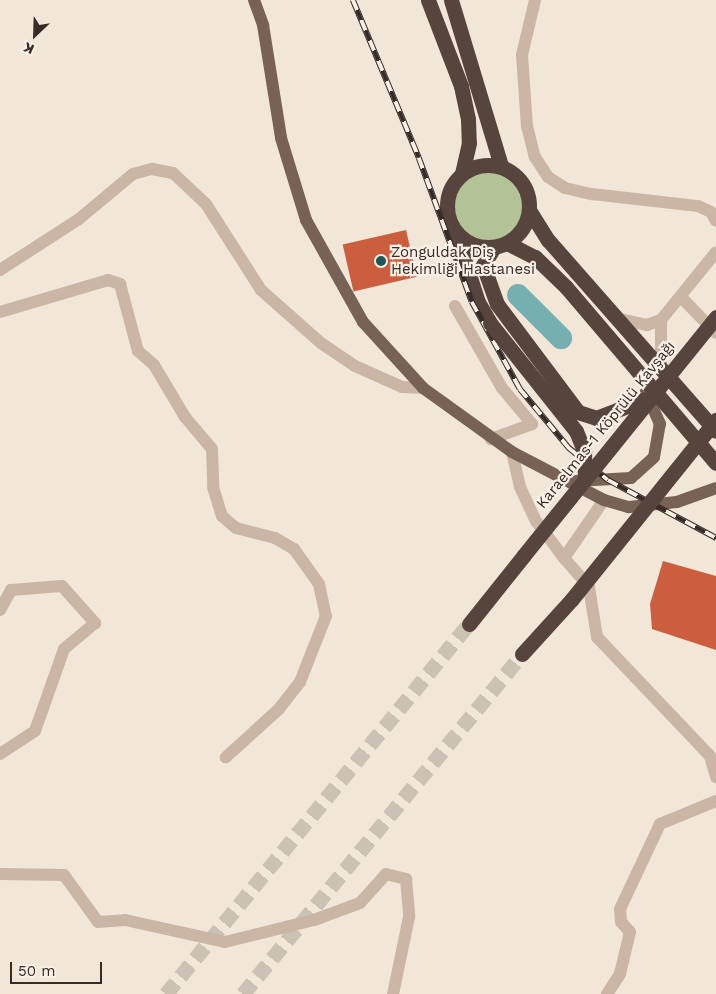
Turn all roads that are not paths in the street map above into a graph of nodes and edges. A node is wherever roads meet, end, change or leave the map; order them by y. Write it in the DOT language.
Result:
graph roads {
  1 [pos="254,0"];
  2 [pos="428,0"];
  3 [pos="451,0"];
  4 [pos="535,0"];
  5 [pos="501,166"];
  6 [pos="462,173"];
  7 [pos="529,210"];
  8 [pos="716,221"];
  9 [pos="456,234"];
  10 [pos="501,245"];
  11 [pos="716,252"];
  12 [pos="0,270"];
  13 [pos="681,297"];
  14 [pos="455,306"];
  15 [pos="0,312"];
  16 [pos="716,317"];
  17 [pos="616,318"];
  18 [pos="661,320"];
  19 [pos="716,333"];
  20 [pos="634,367"];
  21 [pos="661,369"];
  22 [pos="423,388"];
  23 [pos="648,398"];
  24 [pos="716,420"];
  25 [pos="716,431"];
  26 [pos="491,439"];
  27 [pos="512,452"];
  28 [pos="716,463"];
  29 [pos="585,478"];
  30 [pos="560,480"];
  31 [pos="716,488"];
  32 [pos="604,500"];
  33 [pos="564,558"];
  34 [pos="0,610"];
  35 [pos="470,624"];
  36 [pos="522,654"];
  37 [pos="0,754"];
  38 [pos="226,757"];
  39 [pos="716,778"];
  40 [pos="716,801"];
  41 [pos="0,874"];
  42 [pos="393,994"];
  43 [pos="607,994"];
  1 -- 22 [label="main road"];
  2 -- 6 [label="highway"];
  3 -- 5 [label="highway"];
  4 -- 8 [label="street"];
  5 -- 6 [label="highway"];
  5 -- 7 [label="highway"];
  6 -- 9 [label="highway"];
  7 -- 10 [label="highway"];
  7 -- 17 [label="highway"];
  9 -- 10 [label="highway"];
  9 -- 29 [label="highway, bridge"];
  10 -- 20 [label="highway"];
  10 -- 23 [label="highway"];
  11 -- 13 [label="street"];
  12 -- 22 [label="street"];
  13 -- 18 [label="street"];
  13 -- 19 [label="street"];
  14 -- 26 [label="street"];
  15 -- 38 [label="street"];
  16 -- 23 [label="highway, Karaelmas-1 Köprülü Kavşağı, bridge"];
  17 -- 18 [label="street"];
  17 -- 21 [label="highway"];
  18 -- 21 [label="street"];
  20 -- 28 [label="highway"];
  20 -- 30 [label="main road"];
  21 -- 25 [label="highway"];
  22 -- 26 [label="main road"];
  23 -- 29 [label="highway, Karaelmas-1 Köprülü Kavşağı, bridge"];
  24 -- 36 [label="highway, bridge"];
  26 -- 27 [label="main road"];
  27 -- 30 [label="main road"];
  27 -- 33 [label="street"];
  29 -- 35 [label="highway, Karaelmas-1 Köprülü Kavşağı, bridge"];
  30 -- 32 [label="main road"];
  31 -- 32 [label="main road"];
  32 -- 33 [label="street"];
  33 -- 39 [label="street"];
  34 -- 37 [label="street"];
  40 -- 43 [label="street"];
  41 -- 42 [label="street"];
}
